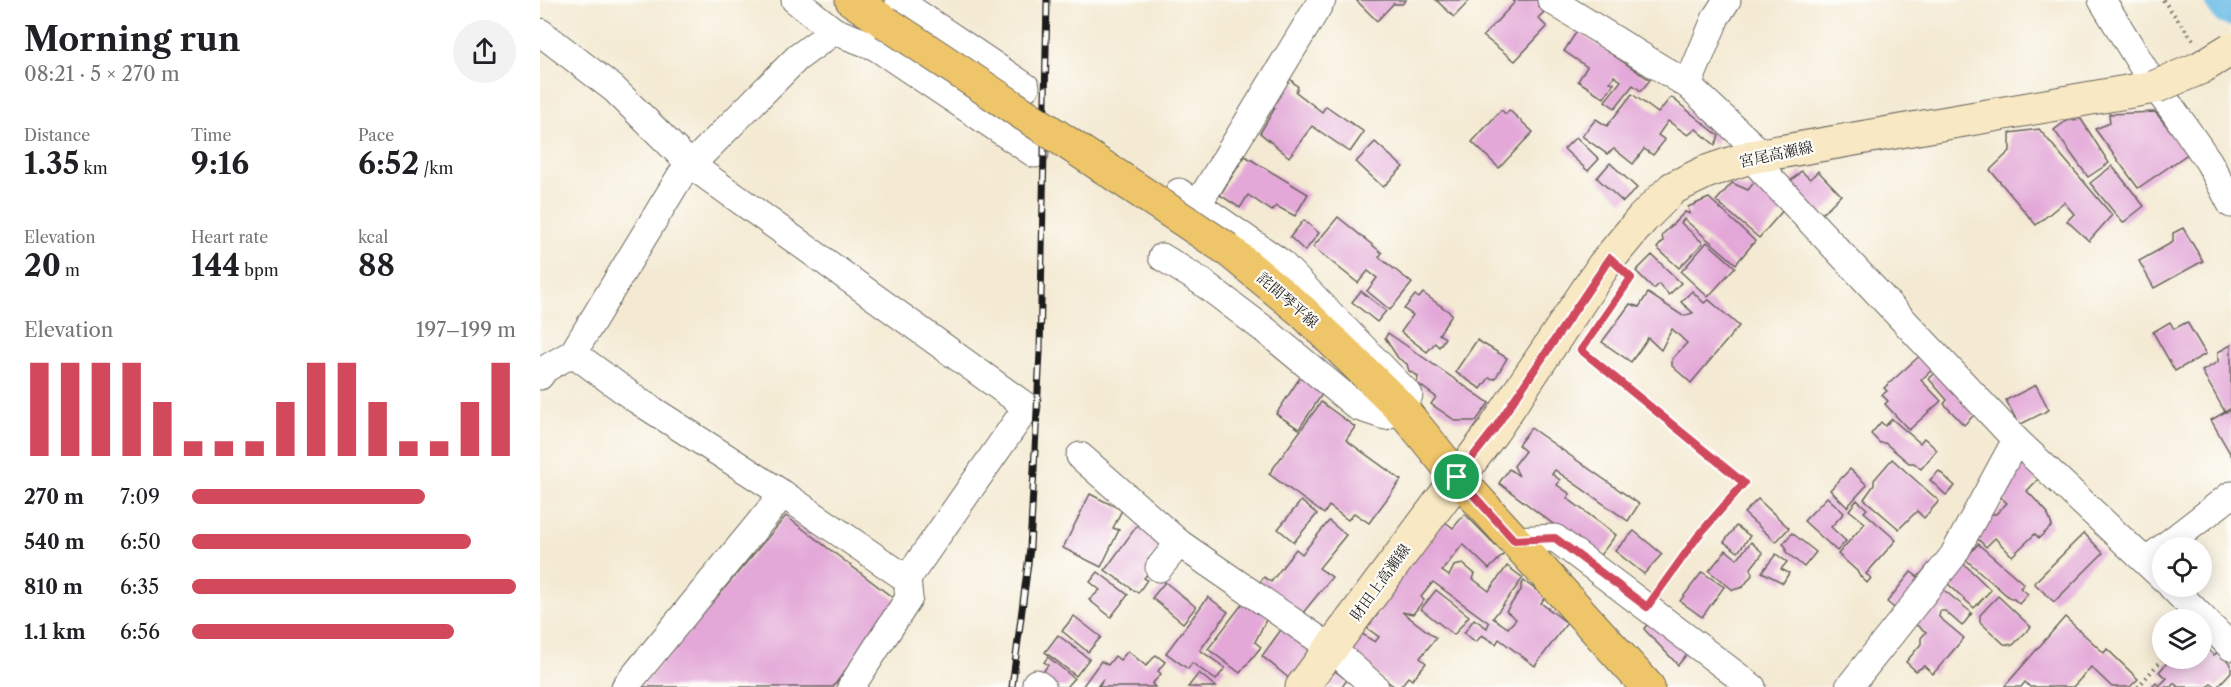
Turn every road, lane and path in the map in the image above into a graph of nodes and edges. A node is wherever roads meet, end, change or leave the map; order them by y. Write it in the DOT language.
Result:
graph roads {
  1 [pos="795,0"];
  2 [pos="852,0"];
  3 [pos="1322,0"];
  4 [pos="1551,0"];
  5 [pos="1727,0"];
  6 [pos="2102,0"];
  7 [pos="891,18"];
  8 [pos="834,30"];
  9 [pos="540,32"];
  10 [pos="2231,49"];
  11 [pos="1688,86"];
  12 [pos="1026,87"];
  13 [pos="2155,87"];
  14 [pos="1035,154"];
  15 [pos="1756,156"];
  16 [pos="691,165"];
  17 [pos="2231,204"];
  18 [pos="1162,256"];
  19 [pos="1588,341"];
  20 [pos="573,353"];
  21 [pos="540,376"];
  22 [pos="1401,408"];
  23 [pos="2016,440"];
  24 [pos="1080,456"];
  25 [pos="1457,477"];
  26 [pos="783,494"];
  27 [pos="2231,495"];
  28 [pos="2187,537"];
  29 [pos="1514,540"];
  30 [pos="1179,543"];
  31 [pos="2152,567"];
  32 [pos="1159,568"];
  33 [pos="907,579"];
  34 [pos="2183,597"];
  35 [pos="1647,607"];
  36 [pos="2231,647"];
  37 [pos="1331,648"];
  38 [pos="2154,669"];
  39 [pos="626,687"];
  40 [pos="851,687"];
  41 [pos="1302,687"];
  42 [pos="1376,687"];
  43 [pos="1648,687"];
  44 [pos="1752,687"];
  45 [pos="1849,687"];
  46 [pos="2138,687"];
  1 -- 8 [label="street"];
  2 -- 7 [label="main road, 詫間琴平線"];
  3 -- 22 [label="street"];
  4 -- 11 [label="street"];
  5 -- 11 [label="street"];
  6 -- 13 [label="street"];
  7 -- 8 [label="street"];
  7 -- 12 [label="street"];
  7 -- 14 [label="street"];
  7 -- 22 [label="main road, 詫間琴平線, bridge"];
  8 -- 16 [label="street"];
  9 -- 16 [label="street"];
  10 -- 13 [label="main road, 宮尾高瀬線, bridge"];
  11 -- 15 [label="street"];
  13 -- 15 [label="main road, 宮尾高瀬線"];
  13 -- 17 [label="street"];
  15 -- 23 [label="street"];
  15 -- 25 [label="main road, 宮尾高瀬線"];
  16 -- 20 [label="street"];
  16 -- 33 [label="street"];
  18 -- 22 [label="street"];
  19 -- 35 [label="path"];
  20 -- 21 [label="street"];
  20 -- 26 [label="street"];
  22 -- 25 [label="main road, 詫間琴平線"];
  23 -- 31 [label="street"];
  23 -- 45 [label="street"];
  24 -- 30 [label="street"];
  25 -- 29 [label="main road, 詫間琴平線"];
  25 -- 37 [label="main road, 財田上高瀬線"];
  26 -- 33 [label="street"];
  26 -- 39 [label="street"];
  27 -- 28 [label="street"];
  29 -- 35 [label="street"];
  29 -- 43 [label="main road, 詫間琴平線"];
  30 -- 32 [label="street"];
  30 -- 37 [label="street"];
  33 -- 40 [label="street"];
  34 -- 36 [label="street"];
  35 -- 44 [label="street"];
  37 -- 41 [label="main road, 財田上高瀬線"];
  37 -- 42 [label="street"];
  38 -- 46 [label="path"];
}
